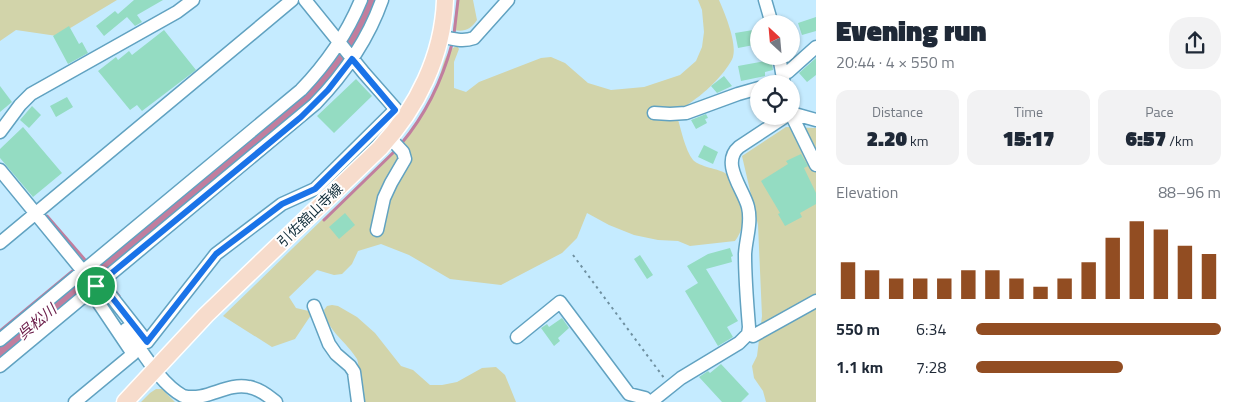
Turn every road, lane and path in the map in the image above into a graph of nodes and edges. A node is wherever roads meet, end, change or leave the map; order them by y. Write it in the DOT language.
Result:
graph roads {
  1 [pos="292,0"];
  2 [pos="305,0"];
  3 [pos="361,0"];
  4 [pos="382,0"];
  5 [pos="445,0"];
  6 [pos="508,0"];
  7 [pos="766,0"];
  8 [pos="185,3"];
  9 [pos="770,15"];
  10 [pos="440,36"];
  11 [pos="340,44"];
  12 [pos="816,47"];
  13 [pos="351,58"];
  14 [pos="786,75"];
  15 [pos="750,91"];
  16 [pos="654,113"];
  17 [pos="400,114"];
  18 [pos="800,116"];
  19 [pos="816,120"];
  20 [pos="772,125"];
  21 [pos="797,125"];
  22 [pos="0,132"];
  23 [pos="390,138"];
  24 [pos="814,160"];
  25 [pos="0,170"];
  26 [pos="36,213"];
  27 [pos="377,230"];
  28 [pos="0,243"];
  29 [pos="573,255"];
  30 [pos="84,272"];
  31 [pos="97,289"];
  32 [pos="816,301"];
  33 [pos="314,306"];
  34 [pos="748,334"];
  35 [pos="517,337"];
  36 [pos="0,340"];
  37 [pos="0,366"];
  38 [pos="155,369"];
  39 [pos="670,386"];
  40 [pos="185,400"];
  41 [pos="75,402"];
  42 [pos="125,402"];
  43 [pos="276,402"];
  44 [pos="358,402"];
  45 [pos="650,402"];
  1 -- 26 [label="street"];
  2 -- 11 [label="street"];
  3 -- 11 [label="street"];
  4 -- 13 [label="street"];
  5 -- 10 [label="main road, 引佐舘山寺線"];
  6 -- 10 [label="street"];
  7 -- 9 [label="street"];
  8 -- 22 [label="street"];
  10 -- 17 [label="main road, 引佐舘山寺線"];
  11 -- 13 [label="street"];
  11 -- 30 [label="street"];
  12 -- 14 [label="street"];
  13 -- 17 [label="street"];
  13 -- 31 [label="street"];
  15 -- 16 [label="street"];
  17 -- 23 [label="main road, 引佐舘山寺線"];
  17 -- 31 [label="street"];
  18 -- 19 [label="street"];
  20 -- 34 [label="street"];
  21 -- 24 [label="street"];
  23 -- 27 [label="street"];
  23 -- 38 [label="main road, 引佐舘山寺線"];
  25 -- 26 [label="street"];
  26 -- 28 [label="street"];
  26 -- 30 [label="street"];
  29 -- 39 [label="path"];
  30 -- 31 [label="street"];
  30 -- 36 [label="street"];
  31 -- 37 [label="street"];
  31 -- 38 [label="street"];
  31 -- 41 [label="street"];
  32 -- 34 [label="street"];
  33 -- 44 [label="street"];
  34 -- 39 [label="street"];
  35 -- 45 [label="street"];
  38 -- 40 [label="street"];
  38 -- 42 [label="main road, 引佐舘山寺線"];
  39 -- 45 [label="street"];
  40 -- 43 [label="street"];
}
